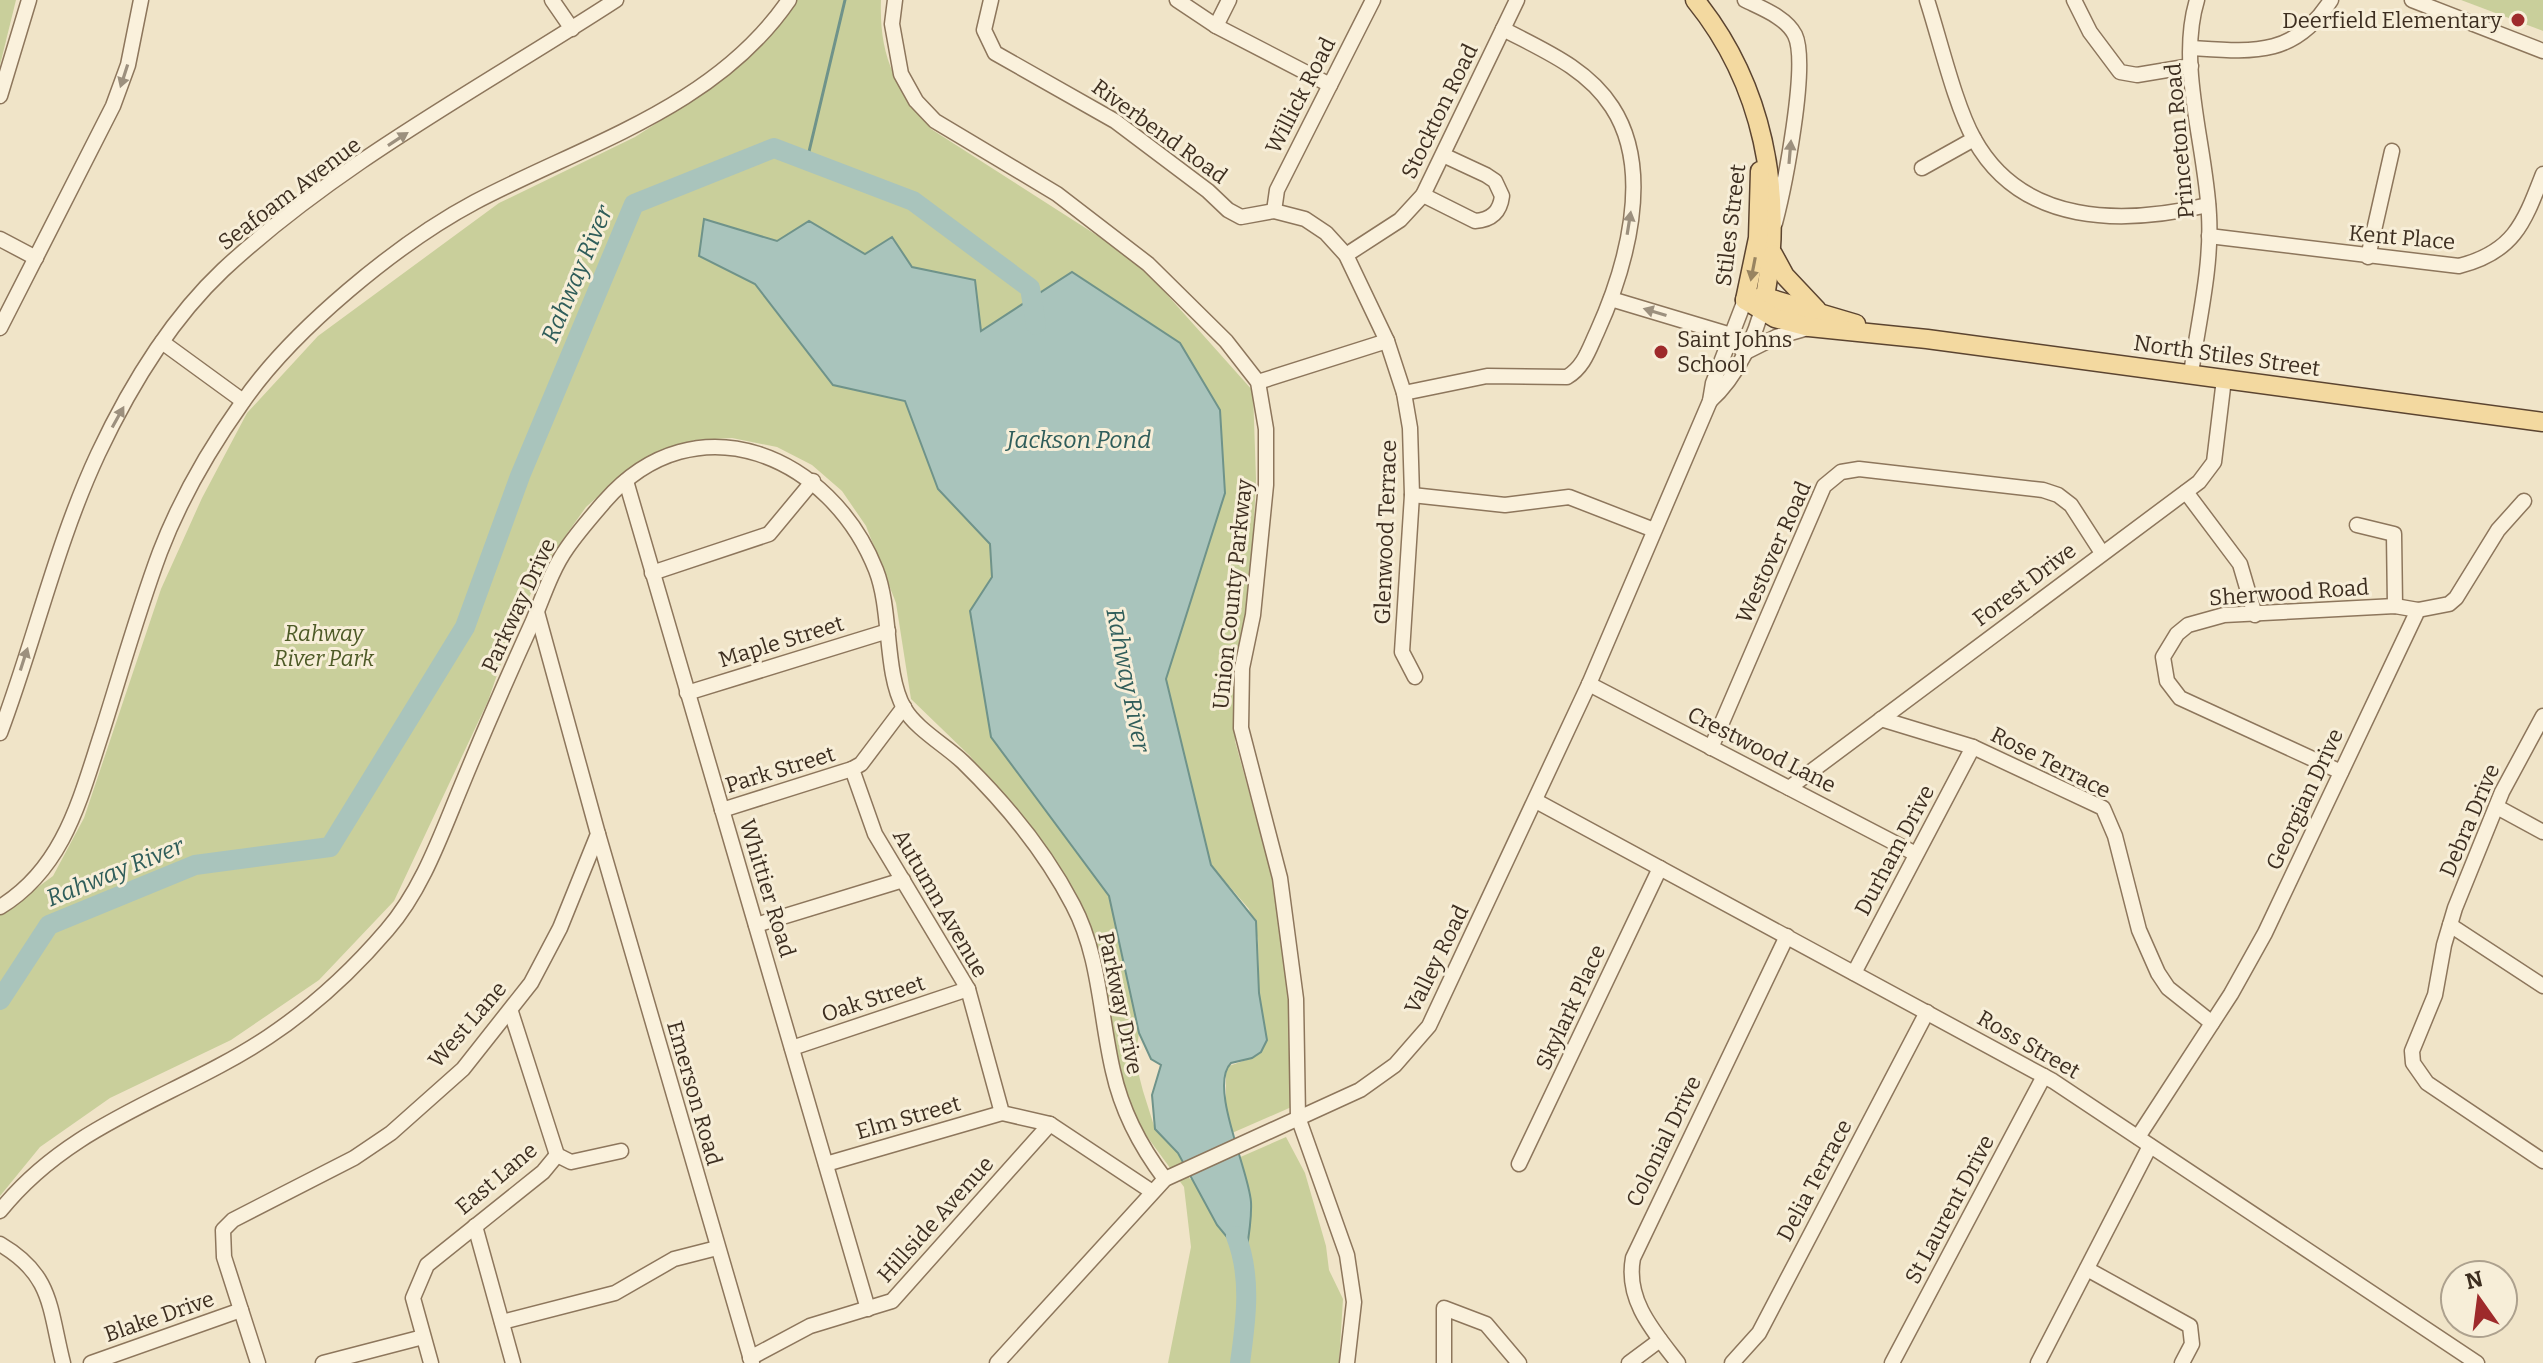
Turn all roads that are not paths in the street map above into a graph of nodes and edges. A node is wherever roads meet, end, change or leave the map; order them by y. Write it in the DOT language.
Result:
graph roads {
  1 [pos="29,0"];
  2 [pos="141,0"];
  3 [pos="552,0"];
  4 [pos="616,0"];
  5 [pos="789,0"];
  6 [pos="895,0"];
  7 [pos="991,0"];
  8 [pos="1177,0"];
  9 [pos="1229,0"];
  10 [pos="1373,0"];
  11 [pos="1517,0"];
  12 [pos="1695,0"];
  13 [pos="1745,0"];
  14 [pos="1927,0"];
  15 [pos="2074,0"];
  16 [pos="2197,0"];
  17 [pos="2331,0"];
  18 [pos="2412,0"];
  19 [pos="1216,26"];
  20 [pos="572,29"];
  21 [pos="1503,29"];
  22 [pos="2193,48"];
  23 [pos="2543,51"];
  24 [pos="2191,66"];
  25 [pos="1330,85"];
  26 [pos="0,96"];
  27 [pos="1974,139"];
  28 [pos="2392,151"];
  29 [pos="1443,155"];
  30 [pos="1763,157"];
  31 [pos="1922,168"];
  32 [pos="2543,174"];
  33 [pos="1423,195"];
  34 [pos="2208,205"];
  35 [pos="1274,211"];
  36 [pos="1774,228"];
  37 [pos="2209,236"];
  38 [pos="0,239"];
  39 [pos="1773,254"];
  40 [pos="1346,255"];
  41 [pos="2368,257"];
  42 [pos="36,258"];
  43 [pos="1611,299"];
  44 [pos="1745,300"];
  45 [pos="1763,305"];
  46 [pos="1816,321"];
  47 [pos="0,328"];
  48 [pos="1731,335"];
  49 [pos="1387,341"];
  50 [pos="162,342"];
  51 [pos="1744,353"];
  52 [pos="2191,374"];
  53 [pos="2224,379"];
  54 [pos="1258,382"];
  55 [pos="1404,393"];
  56 [pos="243,401"];
  57 [pos="1710,401"];
  58 [pos="2543,422"];
  59 [pos="626,481"];
  60 [pos="813,481"];
  61 [pos="2186,492"];
  62 [pos="1412,495"];
  63 [pos="2524,501"];
  64 [pos="2357,525"];
  65 [pos="1654,530"];
  66 [pos="2102,553"];
  67 [pos="652,573"];
  68 [pos="2395,606"];
  69 [pos="2418,610"];
  70 [pos="537,612"];
  71 [pos="2255,615"];
  72 [pos="888,631"];
  73 [pos="1415,677"];
  74 [pos="1589,684"];
  75 [pos="687,693"];
  76 [pos="904,707"];
  77 [pos="2543,716"];
  78 [pos="1881,719"];
  79 [pos="0,733"];
  80 [pos="1973,747"];
  81 [pos="1711,748"];
  82 [pos="852,769"];
  83 [pos="2341,772"];
  84 [pos="1789,788"];
  85 [pos="1536,801"];
  86 [pos="2497,807"];
  87 [pos="722,810"];
  88 [pos="2543,832"];
  89 [pos="598,834"];
  90 [pos="1914,853"];
  91 [pos="1660,868"];
  92 [pos="903,880"];
  93 [pos="0,907"];
  94 [pos="756,925"];
  95 [pos="2450,925"];
  96 [pos="1787,936"];
  97 [pos="1854,973"];
  98 [pos="2543,986"];
  99 [pos="968,989"];
  100 [pos="511,1012"];
  101 [pos="1927,1012"];
  102 [pos="2212,1023"];
  103 [pos="792,1048"];
  104 [pos="2044,1076"];
  105 [pos="1002,1113"];
  106 [pos="1298,1117"];
  107 [pos="1050,1124"];
  108 [pos="2144,1142"];
  109 [pos="621,1151"];
  110 [pos="557,1155"];
  111 [pos="2543,1161"];
  112 [pos="826,1164"];
  113 [pos="1519,1164"];
  114 [pos="1171,1175"];
  115 [pos="1151,1191"];
  116 [pos="0,1211"];
  117 [pos="475,1226"];
  118 [pos="0,1244"];
  119 [pos="717,1248"];
  120 [pos="2087,1269"];
  121 [pos="868,1309"];
  122 [pos="241,1310"];
  123 [pos="502,1322"];
  124 [pos="423,1337"];
  125 [pos="1660,1340"];
  126 [pos="118,1358"];
  127 [pos="751,1360"];
  128 [pos="63,1363"];
  129 [pos="91,1363"];
  130 [pos="258,1363"];
  131 [pos="323,1363"];
  132 [pos="431,1363"];
  133 [pos="513,1363"];
  134 [pos="997,1363"];
  135 [pos="1347,1363"];
  136 [pos="1444,1363"];
  137 [pos="1519,1363"];
  138 [pos="1629,1363"];
  139 [pos="1678,1363"];
  140 [pos="1732,1363"];
  141 [pos="1892,1363"];
  142 [pos="2038,1363"];
  143 [pos="2182,1363"];
  144 [pos="2477,1363"];
  1 -- 26 [label="street"];
  2 -- 42 [label="street, one-way"];
  3 -- 20 [label="street"];
  4 -- 20 [label="street, Seafoam Avenue"];
  5 -- 56 [label="street"];
  6 -- 54 [label="street, Union County Parkway"];
  7 -- 35 [label="street, Riverbend Road"];
  8 -- 19 [label="street"];
  9 -- 19 [label="street"];
  10 -- 25 [label="street, Willick Road"];
  11 -- 21 [label="street, Stockton Road"];
  12 -- 30 [label="main road, Stiles Street"];
  36 -- 13 [label="street, one-way"];
  14 -- 27 [label="street"];
  15 -- 24 [label="street"];
  16 -- 22 [label="street, Princeton Road"];
  17 -- 22 [label="street"];
  18 -- 23 [label="street"];
  19 -- 25 [label="street"];
  50 -- 20 [label="street, Seafoam Avenue, one-way"];
  21 -- 29 [label="street, Stockton Road"];
  43 -- 21 [label="street, one-way"];
  22 -- 24 [label="street, Princeton Road"];
  24 -- 34 [label="street, Princeton Road"];
  25 -- 35 [label="street, Willick Road"];
  27 -- 31 [label="street"];
  27 -- 34 [label="street"];
  28 -- 41 [label="street"];
  29 -- 33 [label="street, Stockton Road"];
  29 -- 33 [label="street"];
  30 -- 36 [label="main road, Stiles Street"];
  30 -- 44 [label="main road, Stiles Street, one-way"];
  32 -- 41 [label="street, Kent Place"];
  33 -- 40 [label="street, Stockton Road"];
  34 -- 37 [label="street, Princeton Road"];
  35 -- 40 [label="street, Riverbend Road"];
  36 -- 39 [label="main road, Stiles Street"];
  37 -- 41 [label="street, Kent Place"];
  37 -- 52 [label="street, Princeton Road"];
  38 -- 42 [label="street"];
  39 -- 45 [label="main road, Stiles Street"];
  39 -- 46 [label="main road"];
  40 -- 49 [label="street, Glenwood Terrace"];
  42 -- 47 [label="street"];
  48 -- 43 [label="street, one-way"];
  43 -- 55 [label="street"];
  44 -- 45 [label="main road, North Stiles Street"];
  44 -- 48 [label="street, Valley Road"];
  45 -- 46 [label="main road, North Stiles Street"];
  45 -- 51 [label="street, Valley Road"];
  46 -- 51 [label="street"];
  46 -- 52 [label="main road, North Stiles Street"];
  48 -- 51 [label="street"];
  48 -- 57 [label="street, Valley Road"];
  49 -- 54 [label="street"];
  49 -- 55 [label="street, Glenwood Terrace"];
  50 -- 56 [label="street"];
  79 -- 50 [label="street, Seafoam Avenue, one-way"];
  51 -- 57 [label="street, Valley Road"];
  52 -- 53 [label="main road, North Stiles Street"];
  53 -- 58 [label="main road, North Stiles Street"];
  53 -- 61 [label="street, Forest Drive"];
  54 -- 106 [label="street, Union County Parkway"];
  55 -- 62 [label="street, Glenwood Terrace"];
  56 -- 93 [label="street"];
  57 -- 65 [label="street, Valley Road"];
  59 -- 60 [label="street, Parkway Drive"];
  59 -- 67 [label="street, Whittier Road"];
  59 -- 70 [label="street, Parkway Drive"];
  60 -- 67 [label="street"];
  60 -- 72 [label="street, Parkway Drive"];
  61 -- 66 [label="street, Forest Drive"];
  61 -- 71 [label="street"];
  62 -- 65 [label="street"];
  62 -- 73 [label="street, Glenwood Terrace"];
  63 -- 69 [label="street"];
  64 -- 68 [label="street"];
  65 -- 74 [label="street, Valley Road"];
  66 -- 78 [label="street, Forest Drive"];
  66 -- 81 [label="street, Westover Road"];
  67 -- 75 [label="street, Whittier Road"];
  68 -- 69 [label="street, Sherwood Road"];
  68 -- 71 [label="street, Sherwood Road"];
  69 -- 83 [label="street, Georgian Drive"];
  70 -- 89 [label="street"];
  70 -- 116 [label="street, Parkway Drive"];
  71 -- 83 [label="street, Sherwood Road"];
  72 -- 75 [label="street, Maple Street"];
  72 -- 76 [label="street, Parkway Drive"];
  74 -- 81 [label="street, Crestwood Lane"];
  74 -- 85 [label="street, Valley Road"];
  75 -- 87 [label="street, Whittier Road"];
  76 -- 82 [label="street"];
  76 -- 114 [label="street, Parkway Drive"];
  77 -- 86 [label="street, Debra Drive"];
  78 -- 80 [label="street, Rose Terrace"];
  78 -- 84 [label="street, Forest Drive"];
  80 -- 90 [label="street, Durham Drive"];
  80 -- 102 [label="street, Rose Terrace"];
  81 -- 84 [label="street, Crestwood Lane"];
  82 -- 87 [label="street, Park Street"];
  82 -- 92 [label="street, Autumn Avenue"];
  83 -- 102 [label="street, Georgian Drive"];
  84 -- 90 [label="street, Crestwood Lane"];
  85 -- 91 [label="street, Ross Street"];
  85 -- 106 [label="street, Valley Road"];
  86 -- 88 [label="street"];
  86 -- 95 [label="street, Debra Drive"];
  87 -- 94 [label="street, Whittier Road"];
  89 -- 100 [label="street, West Lane"];
  89 -- 119 [label="street, Emerson Road"];
  90 -- 97 [label="street, Durham Drive"];
  91 -- 96 [label="street, Ross Street"];
  91 -- 113 [label="street, Skylark Place"];
  92 -- 94 [label="street"];
  92 -- 99 [label="street, Autumn Avenue"];
  94 -- 103 [label="street, Whittier Road"];
  95 -- 98 [label="street"];
  95 -- 111 [label="street, Debra Drive"];
  96 -- 97 [label="street, Ross Street"];
  96 -- 125 [label="street, Colonial Drive"];
  97 -- 101 [label="street, Ross Street"];
  99 -- 103 [label="street, Oak Street"];
  99 -- 105 [label="street, Autumn Avenue"];
  100 -- 110 [label="street, East Lane"];
  100 -- 122 [label="street, West Lane"];
  101 -- 104 [label="street, Ross Street"];
  101 -- 140 [label="street, Delia Terrace"];
  102 -- 108 [label="street, Georgian Drive"];
  103 -- 112 [label="street, Whittier Road"];
  104 -- 108 [label="street, Ross Street"];
  104 -- 141 [label="street, St Laurent Drive"];
  105 -- 107 [label="street"];
  105 -- 112 [label="street, Elm Street"];
  106 -- 114 [label="street, Valley Road"];
  106 -- 135 [label="street"];
  107 -- 115 [label="street"];
  107 -- 121 [label="street, Hillside Avenue"];
  108 -- 120 [label="street"];
  108 -- 144 [label="street, Ross Street"];
  109 -- 110 [label="street"];
  110 -- 117 [label="street, East Lane"];
  112 -- 121 [label="street, Whittier Road"];
  114 -- 115 [label="street, Valley Road"];
  115 -- 134 [label="street, Valley Road"];
  117 -- 123 [label="street"];
  117 -- 124 [label="street, East Lane"];
  118 -- 128 [label="street"];
  119 -- 123 [label="street"];
  119 -- 127 [label="street, Emerson Road"];
  120 -- 142 [label="street"];
  120 -- 143 [label="street"];
  121 -- 127 [label="street, Hillside Avenue"];
  122 -- 126 [label="street, Blake Drive"];
  122 -- 130 [label="street, West Lane"];
  123 -- 133 [label="street"];
  124 -- 131 [label="street"];
  124 -- 132 [label="street, East Lane"];
  125 -- 138 [label="street"];
  125 -- 139 [label="street, Colonial Drive"];
  126 -- 129 [label="street, Blake Drive"];
  136 -- 137 [label="street"];
}
